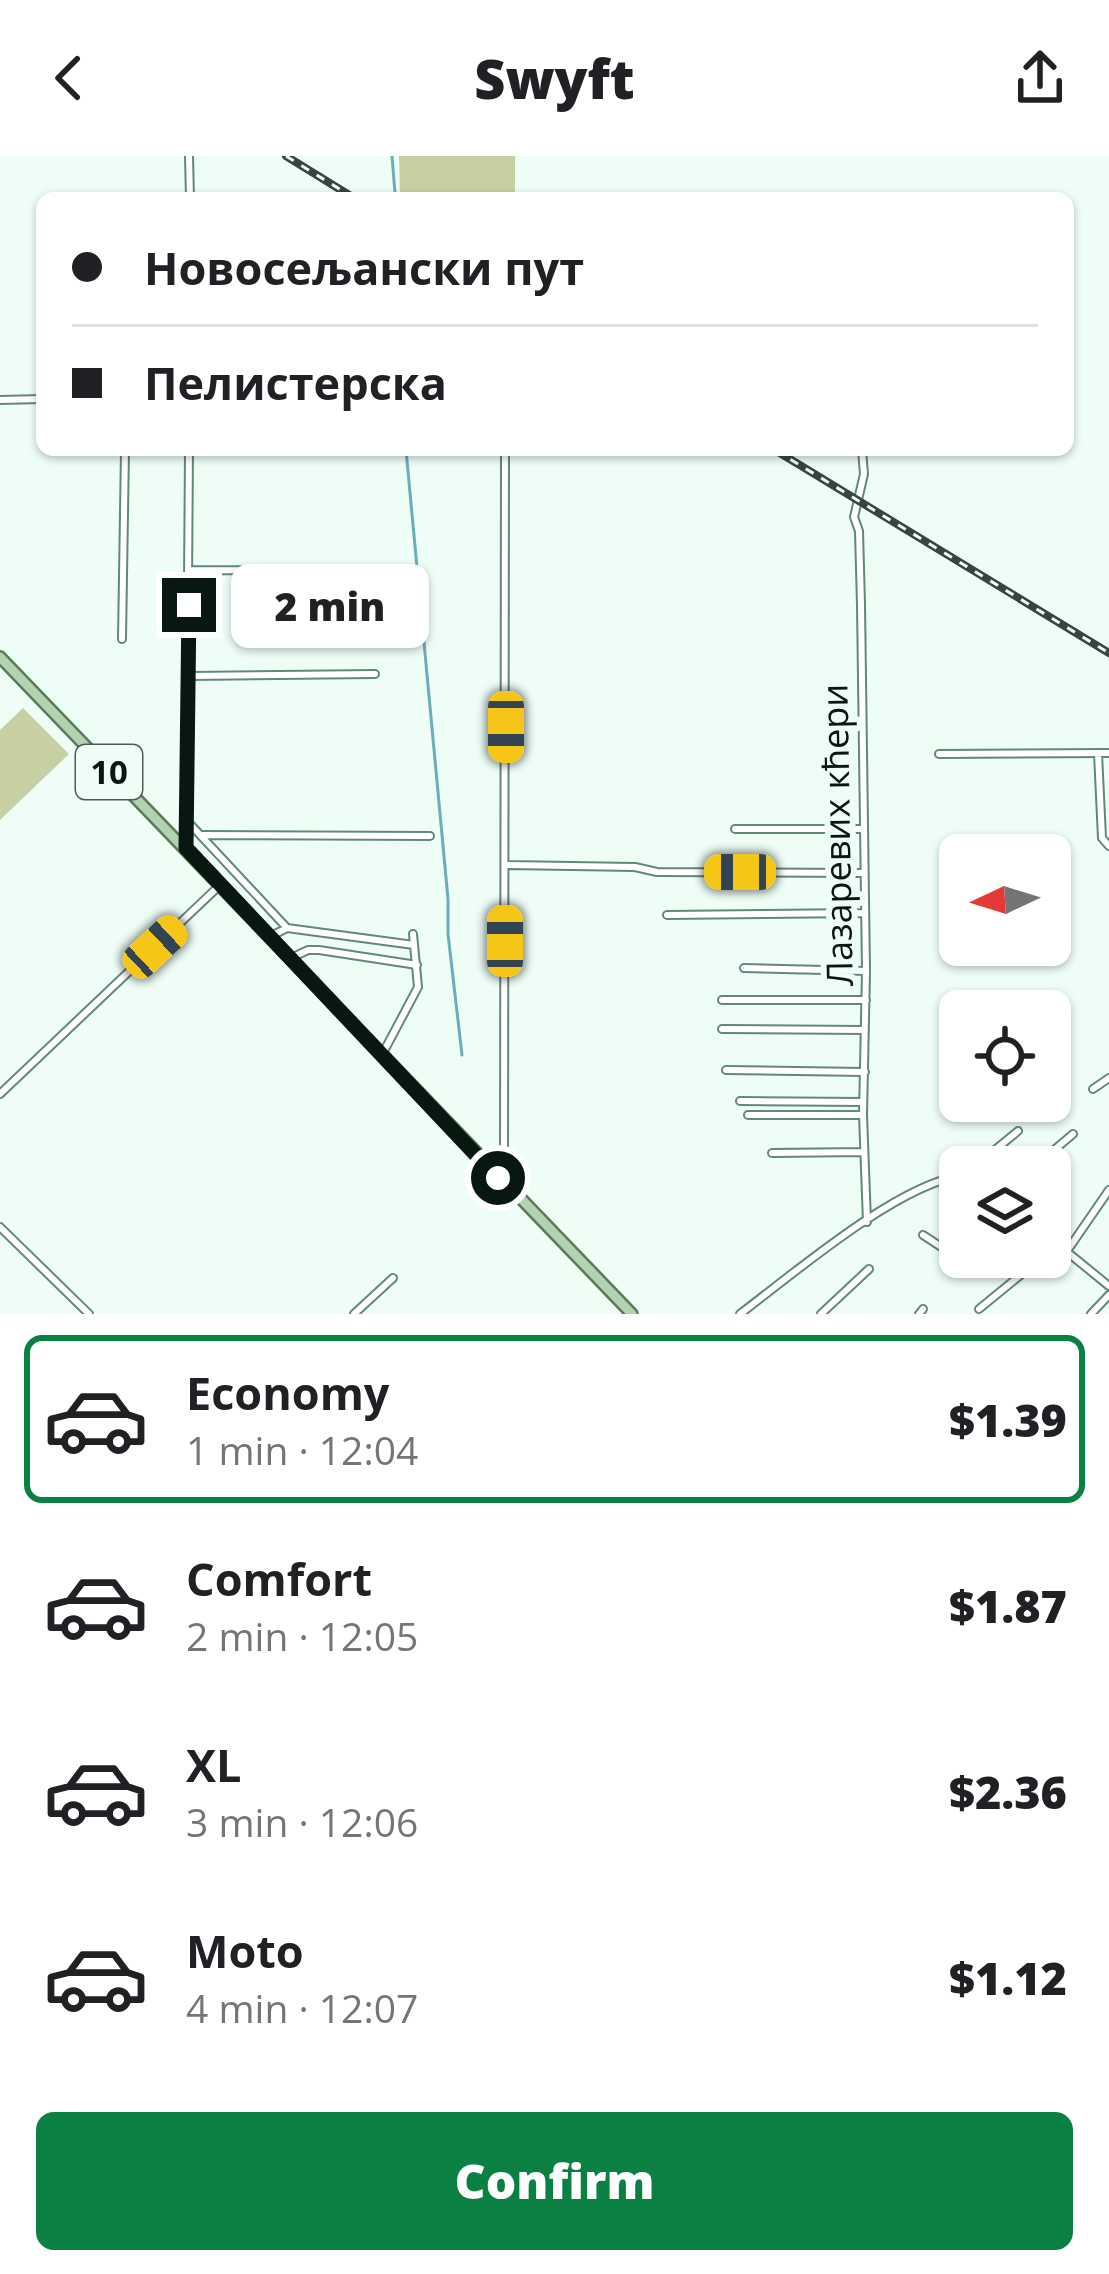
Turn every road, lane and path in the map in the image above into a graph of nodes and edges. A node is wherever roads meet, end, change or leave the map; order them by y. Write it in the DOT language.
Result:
graph roads {
  1 [pos="189,156"];
  2 [pos="190,192"];
  3 [pos="36,399"];
  4 [pos="0,400"];
  5 [pos="125,456"];
  6 [pos="189,456"];
  7 [pos="505,456"];
  8 [pos="862,456"];
  9 [pos="188,570"];
  10 [pos="410,571"];
  11 [pos="122,639"];
  12 [pos="0,657"];
  13 [pos="375,674"];
  14 [pos="190,676"];
  15 [pos="1098,753"];
  16 [pos="1109,753"];
  17 [pos="939,754"];
  18 [pos="189,823"];
  19 [pos="735,829"];
  20 [pos="864,830"];
  21 [pos="202,835"];
  22 [pos="430,836"];
  23 [pos="1109,846"];
  24 [pos="186,848"];
  25 [pos="506,865"];
  26 [pos="864,873"];
  27 [pos="220,885"];
  28 [pos="865,913"];
  29 [pos="667,915"];
  30 [pos="287,928"];
  31 [pos="412,934"];
  32 [pos="269,938"];
  33 [pos="414,945"];
  34 [pos="290,958"];
  35 [pos="417,965"];
  36 [pos="744,968"];
  37 [pos="866,971"];
  38 [pos="722,1000"];
  39 [pos="866,1000"];
  40 [pos="722,1028"];
  41 [pos="865,1030"];
  42 [pos="382,1054"];
  43 [pos="726,1070"];
  44 [pos="865,1072"];
  45 [pos="1109,1078"];
  46 [pos="1093,1088"];
  47 [pos="0,1094"];
  48 [pos="740,1101"];
  49 [pos="863,1102"];
  50 [pos="748,1114"];
  51 [pos="863,1115"];
  52 [pos="1018,1131"];
  53 [pos="1072,1134"];
  54 [pos="1000,1146"];
  55 [pos="1058,1146"];
  56 [pos="863,1152"];
  57 [pos="772,1153"];
  58 [pos="498,1178"];
  59 [pos="939,1184"];
  60 [pos="1109,1191"];
  61 [pos="867,1222"];
  62 [pos="0,1227"];
  63 [pos="923,1235"];
  64 [pos="939,1245"];
  65 [pos="1071,1245"];
  66 [pos="1071,1254"];
  67 [pos="869,1269"];
  68 [pos="393,1278"];
  69 [pos="1017,1278"];
  70 [pos="1109,1286"];
  71 [pos="1109,1295"];
  72 [pos="979,1309"];
  73 [pos="89,1314"];
  74 [pos="354,1314"];
  75 [pos="632,1314"];
  76 [pos="740,1314"];
  77 [pos="821,1314"];
  78 [pos="1091,1314"];
  1 -- 2 [label="street"];
  3 -- 4 [label="street"];
  5 -- 11 [label="street"];
  6 -- 9 [label="street"];
  7 -- 25 [label="street"];
  8 -- 20 [label="street, Лазаревих кћери"];
  9 -- 10 [label="street"];
  9 -- 14 [label="street"];
  12 -- 24 [label="main road, 10"];
  13 -- 14 [label="street"];
  14 -- 18 [label="street"];
  15 -- 16 [label="street"];
  15 -- 17 [label="street"];
  15 -- 23 [label="street"];
  18 -- 21 [label="street"];
  18 -- 24 [label="street"];
  19 -- 20 [label="street"];
  20 -- 26 [label="street, Лазаревих кћери"];
  21 -- 22 [label="street"];
  21 -- 30 [label="street"];
  24 -- 27 [label="main road, 10"];
  25 -- 26 [label="street"];
  25 -- 58 [label="street"];
  26 -- 28 [label="street, Лазаревих кћери"];
  27 -- 32 [label="main road, 10"];
  27 -- 47 [label="street"];
  28 -- 29 [label="street"];
  28 -- 37 [label="street, Лазаревих кћери"];
  30 -- 32 [label="street"];
  30 -- 33 [label="street"];
  31 -- 33 [label="street"];
  32 -- 34 [label="main road, 10"];
  33 -- 35 [label="street"];
  34 -- 35 [label="street"];
  34 -- 42 [label="main road, 10"];
  35 -- 42 [label="street"];
  36 -- 37 [label="street"];
  37 -- 39 [label="street, Лазаревих кћери"];
  38 -- 39 [label="street"];
  39 -- 41 [label="street, Лазаревих кћери"];
  40 -- 41 [label="street"];
  41 -- 44 [label="street, Лазаревих кћери"];
  42 -- 58 [label="main road, 10"];
  43 -- 44 [label="street"];
  44 -- 49 [label="street, Лазаревих кћери"];
  45 -- 46 [label="street"];
  48 -- 49 [label="street"];
  49 -- 51 [label="street, Лазаревих кћери"];
  50 -- 51 [label="street"];
  51 -- 56 [label="street, Лазаревих кћери"];
  52 -- 54 [label="street"];
  53 -- 55 [label="street"];
  56 -- 57 [label="street"];
  56 -- 61 [label="street, Лазаревих кћери"];
  58 -- 75 [label="main road, 10"];
  59 -- 61 [label="street"];
  60 -- 65 [label="street"];
  61 -- 76 [label="street"];
  62 -- 73 [label="street"];
  63 -- 64 [label="street"];
  66 -- 70 [label="street"];
  67 -- 77 [label="street"];
  68 -- 74 [label="street"];
  69 -- 72 [label="street"];
  71 -- 78 [label="street"];
}
